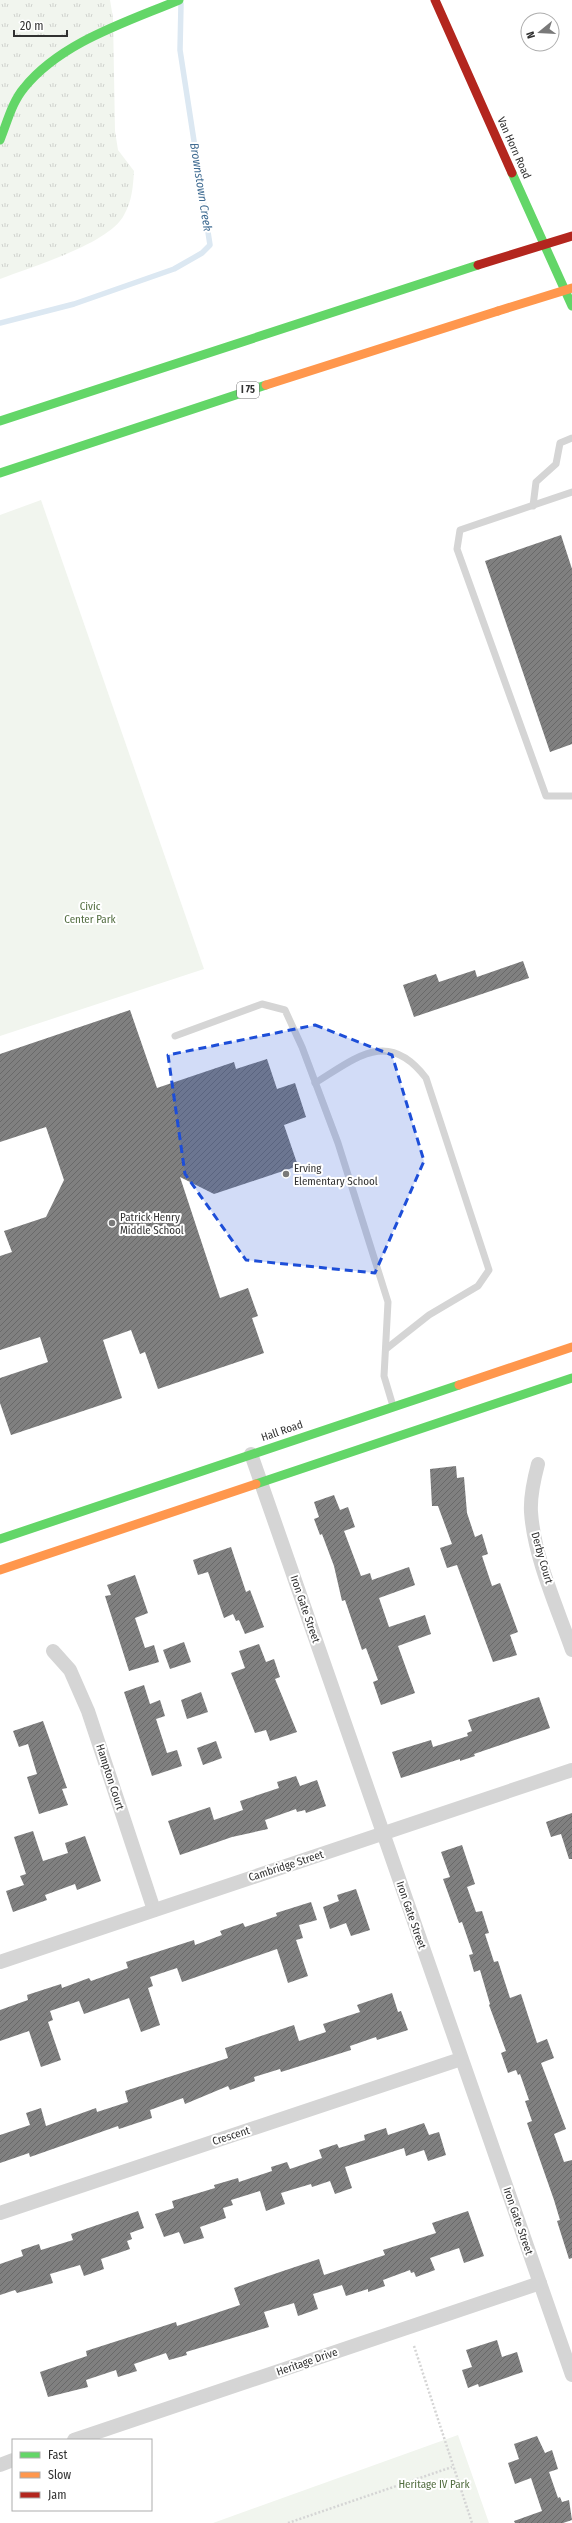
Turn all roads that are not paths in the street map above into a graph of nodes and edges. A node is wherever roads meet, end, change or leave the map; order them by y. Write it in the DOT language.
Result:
graph roads {
  1 [pos="179,0"];
  2 [pos="435,0"];
  3 [pos="0,140"];
  4 [pos="572,236"];
  5 [pos="572,288"];
  6 [pos="572,306"];
  7 [pos="0,421"];
  8 [pos="572,438"];
  9 [pos="0,473"];
  10 [pos="572,492"];
  11 [pos="533,506"];
  12 [pos="572,796"];
  13 [pos="175,1036"];
  14 [pos="316,1083"];
  15 [pos="572,1347"];
  16 [pos="386,1349"];
  17 [pos="572,1378"];
  18 [pos="394,1410"];
  19 [pos="251,1454"];
  20 [pos="538,1464"];
  21 [pos="261,1482"];
  22 [pos="0,1539"];
  23 [pos="0,1570"];
  24 [pos="572,1650"];
  25 [pos="53,1651"];
  26 [pos="572,1770"];
  27 [pos="383,1834"];
  28 [pos="154,1910"];
  29 [pos="0,1962"];
  30 [pos="461,2059"];
  31 [pos="0,2213"];
  32 [pos="540,2283"];
  33 [pos="572,2375"];
  34 [pos="77,2439"];
  35 [pos="12,2460"];
  36 [pos="0,2465"];
  1 -- 3 [label="main road"];
  2 -- 6 [label="main road, Van Horn Road"];
  4 -- 7 [label="main road, bridge"];
  5 -- 9 [label="main road, I 75, bridge"];
  8 -- 11 [label="lane"];
  10 -- 11 [label="lane"];
  11 -- 12 [label="lane"];
  13 -- 14 [label="lane"];
  14 -- 16 [label="lane"];
  14 -- 16 [label="lane"];
  15 -- 18 [label="main road, Hall Road"];
  16 -- 18 [label="lane"];
  17 -- 21 [label="main road"];
  18 -- 19 [label="main road, Hall Road"];
  19 -- 21 [label="street, Iron Gate Street"];
  19 -- 22 [label="main road, Hall Road"];
  20 -- 24 [label="street, Derby Court"];
  21 -- 23 [label="main road"];
  21 -- 27 [label="street, Iron Gate Street"];
  25 -- 28 [label="street, Hampton Court"];
  26 -- 27 [label="street, Cambridge Street"];
  27 -- 28 [label="street, Cambridge Street"];
  27 -- 30 [label="street, Iron Gate Street"];
  28 -- 29 [label="street, Cambridge Street"];
  30 -- 31 [label="street, Crescent"];
  30 -- 32 [label="street, Iron Gate Street"];
  32 -- 33 [label="street, Iron Gate Street"];
  32 -- 34 [label="street, Heritage Drive"];
  35 -- 36 [label="street"];
}
